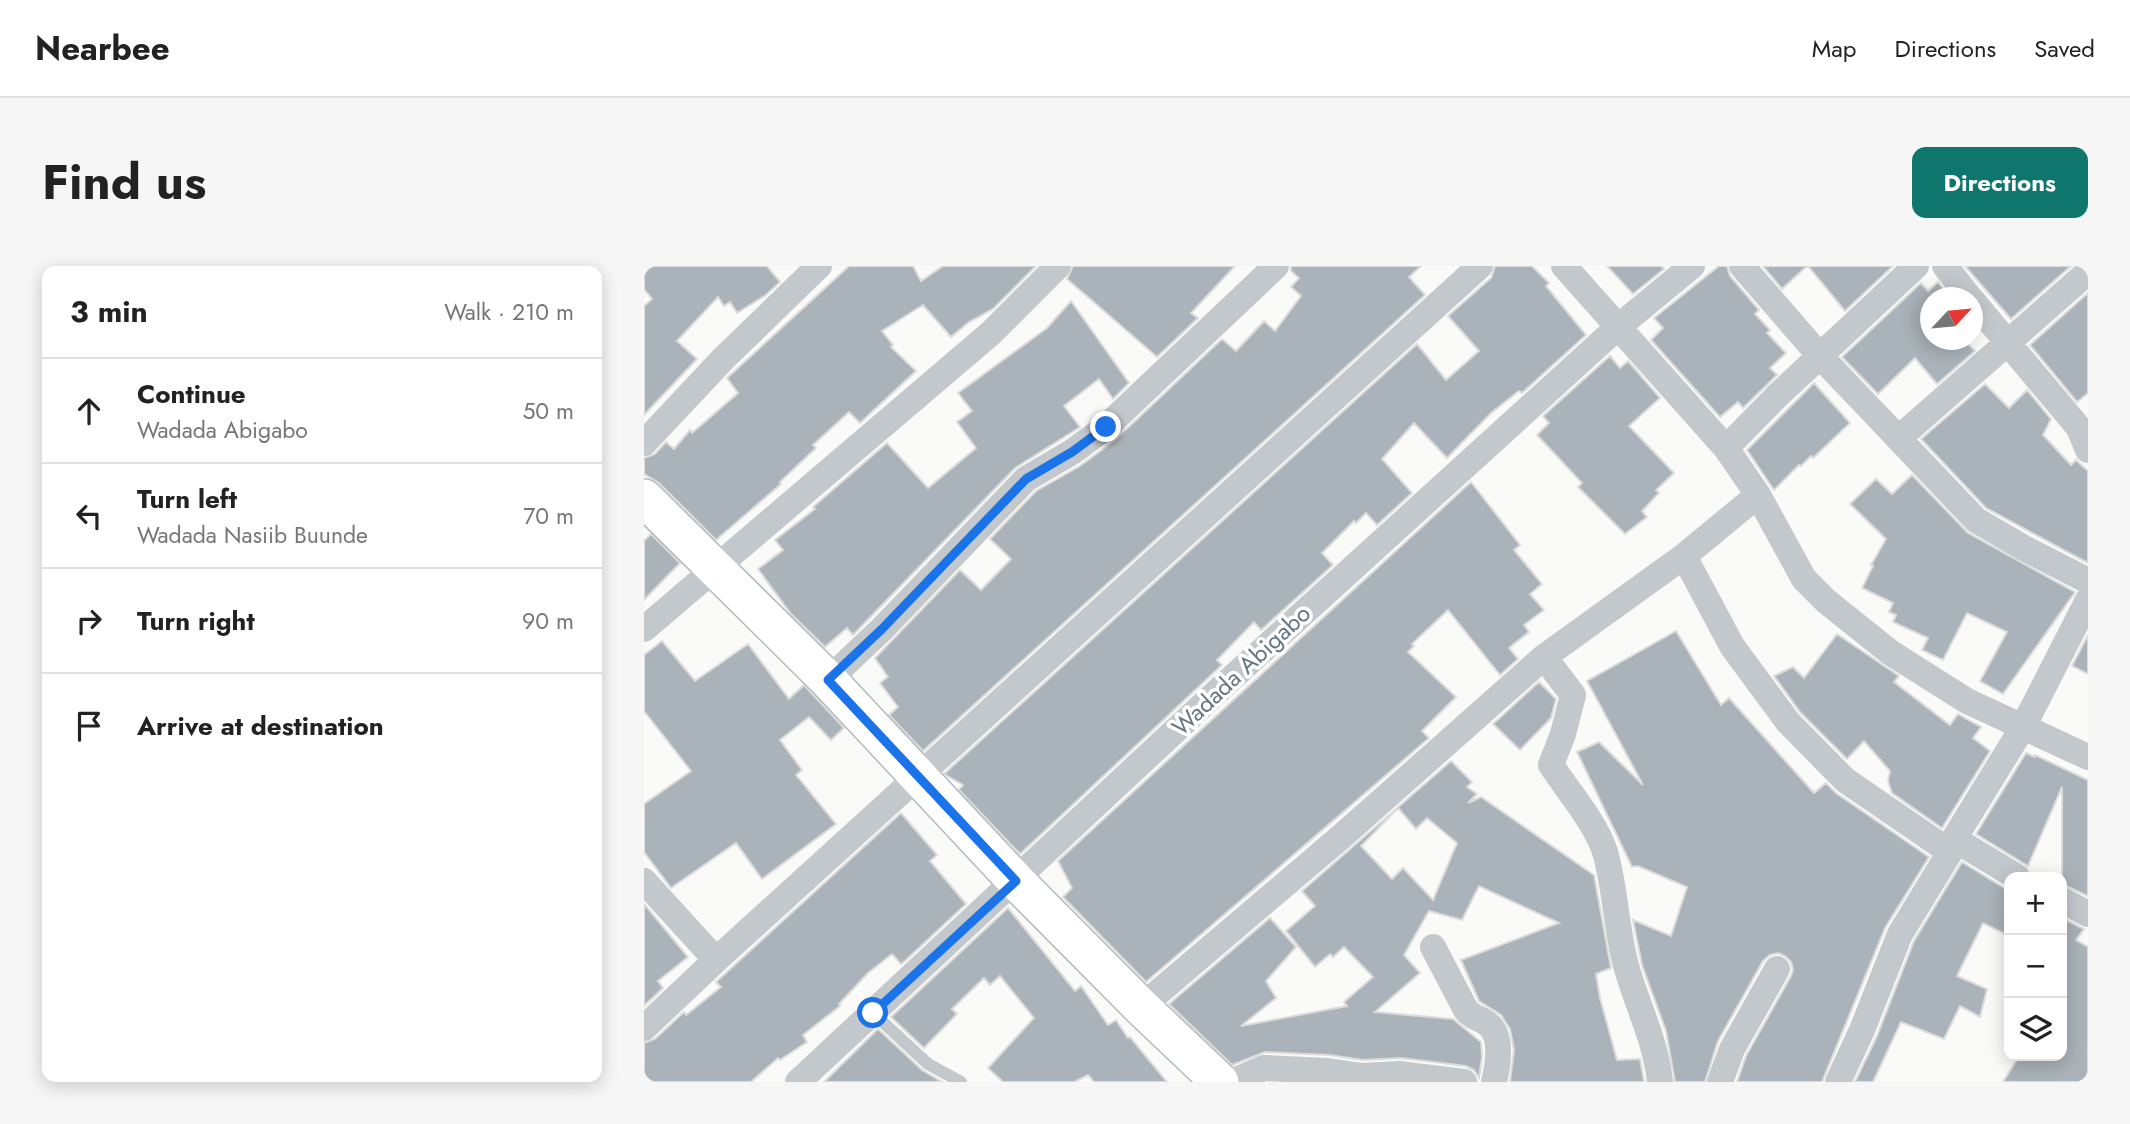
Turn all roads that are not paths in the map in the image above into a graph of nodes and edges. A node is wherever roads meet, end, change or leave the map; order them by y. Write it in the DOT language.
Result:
graph roads {
  1 [pos="819,266"];
  2 [pos="1058,266"];
  3 [pos="1276,266"];
  4 [pos="1480,266"];
  5 [pos="1564,266"];
  6 [pos="1692,266"];
  7 [pos="1742,266"];
  8 [pos="1916,266"];
  9 [pos="1945,266"];
  10 [pos="2088,272"];
  11 [pos="1962,287"];
  12 [pos="1983,314"];
  13 [pos="1618,327"];
  14 [pos="2006,342"];
  15 [pos="1820,356"];
  16 [pos="2085,434"];
  17 [pos="1899,438"];
  18 [pos="644,443"];
  19 [pos="1727,448"];
  20 [pos="1758,495"];
  21 [pos="644,498"];
  22 [pos="1684,556"];
  23 [pos="714,569"];
  24 [pos="2088,581"];
  25 [pos="2088,600"];
  26 [pos="644,629"];
  27 [pos="1544,657"];
  28 [pos="828,680"];
  29 [pos="2023,727"];
  30 [pos="2088,757"];
  31 [pos="920,777"];
  32 [pos="1952,845"];
  33 [pos="2007,872"];
  34 [pos="644,881"];
  35 [pos="1016,881"];
  36 [pos="2067,903"];
  37 [pos="2088,914"];
  38 [pos="1433,947"];
  39 [pos="716,960"];
  40 [pos="1777,969"];
  41 [pos="1141,1007"];
  42 [pos="873,1013"];
  43 [pos="644,1028"];
  44 [pos="798,1082"];
  45 [pos="961,1082"];
  46 [pos="1220,1082"];
  47 [pos="1232,1082"];
  48 [pos="1464,1082"];
  49 [pos="1494,1082"];
  50 [pos="1660,1082"];
  51 [pos="1720,1082"];
  52 [pos="1838,1082"];
  1 -- 18 [label="street"];
  2 -- 23 [label="street"];
  3 -- 28 [label="street"];
  4 -- 31 [label="street"];
  5 -- 13 [label="street"];
  6 -- 13 [label="street, Wadada Abigabo"];
  7 -- 15 [label="street"];
  8 -- 15 [label="street"];
  9 -- 11 [label="street"];
  10 -- 14 [label="street"];
  12 -- 14 [label="street"];
  13 -- 19 [label="street"];
  13 -- 35 [label="street, Wadada Abigabo"];
  14 -- 16 [label="street"];
  14 -- 17 [label="street"];
  15 -- 17 [label="street"];
  15 -- 19 [label="street"];
  17 -- 24 [label="street"];
  19 -- 20 [label="street"];
  20 -- 22 [label="street"];
  20 -- 29 [label="street"];
  21 -- 23 [label="street"];
  22 -- 27 [label="street"];
  22 -- 32 [label="street"];
  23 -- 26 [label="street"];
  23 -- 28 [label="street"];
  25 -- 29 [label="street"];
  27 -- 41 [label="street"];
  27 -- 50 [label="street"];
  28 -- 31 [label="street"];
  29 -- 30 [label="street"];
  29 -- 32 [label="street"];
  31 -- 35 [label="street"];
  31 -- 39 [label="street"];
  32 -- 33 [label="street"];
  32 -- 52 [label="street"];
  34 -- 39 [label="street"];
  35 -- 41 [label="street"];
  35 -- 42 [label="street, Wadada Abigabo"];
  36 -- 37 [label="street"];
  38 -- 49 [label="street"];
  39 -- 43 [label="street"];
  40 -- 51 [label="street"];
  41 -- 46 [label="street"];
  42 -- 44 [label="street, Wadada Abigabo"];
  42 -- 45 [label="lane"];
  47 -- 48 [label="street"];
}
